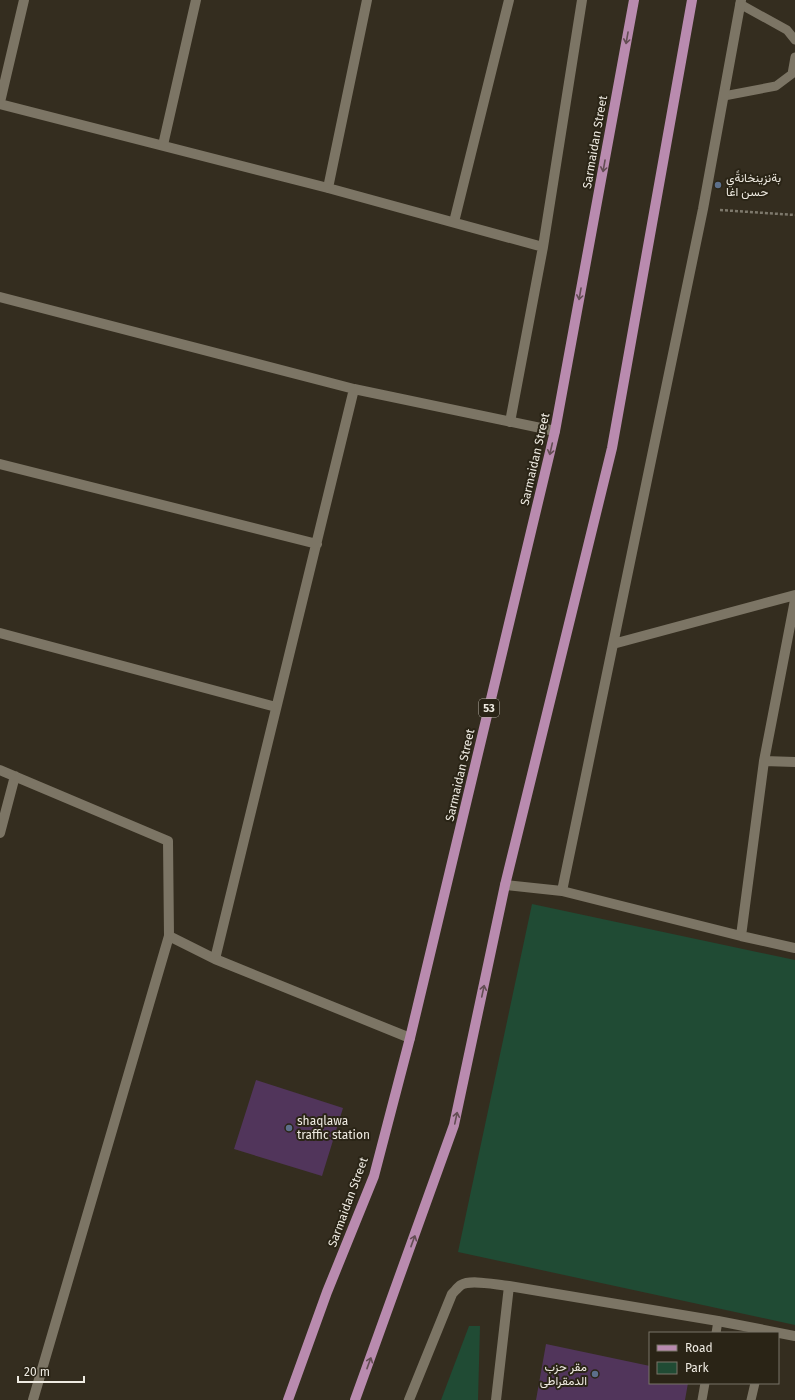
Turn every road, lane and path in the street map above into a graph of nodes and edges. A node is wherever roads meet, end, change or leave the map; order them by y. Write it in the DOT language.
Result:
graph roads {
  1 [pos="24,0"];
  2 [pos="196,0"];
  3 [pos="367,0"];
  4 [pos="509,0"];
  5 [pos="582,0"];
  6 [pos="634,0"];
  7 [pos="692,0"];
  8 [pos="741,2"];
  9 [pos="795,40"];
  10 [pos="795,57"];
  11 [pos="724,96"];
  12 [pos="0,103"];
  13 [pos="163,145"];
  14 [pos="328,188"];
  15 [pos="703,209"];
  16 [pos="795,215"];
  17 [pos="454,222"];
  18 [pos="543,247"];
  19 [pos="0,297"];
  20 [pos="354,389"];
  21 [pos="510,422"];
  22 [pos="555,431"];
  23 [pos="0,464"];
  24 [pos="317,544"];
  25 [pos="795,595"];
  26 [pos="795,600"];
  27 [pos="0,633"];
  28 [pos="613,644"];
  29 [pos="276,707"];
  30 [pos="764,761"];
  31 [pos="795,762"];
  32 [pos="0,770"];
  33 [pos="15,776"];
  34 [pos="0,833"];
  35 [pos="505,885"];
  36 [pos="562,891"];
  37 [pos="169,936"];
  38 [pos="741,936"];
  39 [pos="795,948"];
  40 [pos="215,960"];
  41 [pos="410,1038"];
  42 [pos="509,1286"];
  43 [pos="718,1321"];
  44 [pos="716,1332"];
  45 [pos="774,1332"];
  46 [pos="779,1333"];
  47 [pos="795,1336"];
  48 [pos="705,1384"];
  49 [pos="755,1384"];
  50 [pos="33,1400"];
  51 [pos="288,1400"];
  52 [pos="355,1400"];
  53 [pos="409,1400"];
  54 [pos="496,1400"];
  55 [pos="702,1400"];
  56 [pos="751,1400"];
  1 -- 12 [label="street"];
  2 -- 13 [label="street"];
  3 -- 14 [label="street"];
  4 -- 17 [label="street"];
  5 -- 18 [label="street"];
  6 -- 22 [label="main road, Sarmaidan Street / 53, one-way"];
  7 -- 35 [label="main road"];
  8 -- 9 [label="lane"];
  8 -- 11 [label="street"];
  10 -- 11 [label="lane"];
  11 -- 15 [label="street"];
  12 -- 13 [label="street"];
  13 -- 14 [label="street"];
  14 -- 17 [label="street"];
  15 -- 16 [label="path"];
  15 -- 28 [label="street"];
  17 -- 18 [label="street"];
  18 -- 21 [label="street"];
  19 -- 20 [label="street"];
  20 -- 21 [label="street"];
  20 -- 24 [label="street"];
  21 -- 22 [label="street"];
  22 -- 41 [label="main road, Sarmaidan Street / 53, one-way"];
  23 -- 24 [label="street"];
  24 -- 29 [label="street"];
  25 -- 28 [label="street"];
  26 -- 30 [label="street"];
  27 -- 29 [label="street"];
  28 -- 36 [label="street"];
  29 -- 40 [label="street"];
  30 -- 31 [label="street"];
  30 -- 38 [label="street"];
  32 -- 33 [label="street"];
  33 -- 34 [label="street"];
  33 -- 37 [label="street"];
  35 -- 36 [label="street"];
  52 -- 35 [label="main road, one-way"];
  36 -- 38 [label="street"];
  37 -- 40 [label="street"];
  37 -- 50 [label="street"];
  38 -- 39 [label="street"];
  40 -- 41 [label="street"];
  41 -- 51 [label="main road, Sarmaidan Street / 53"];
  42 -- 43 [label="street"];
  42 -- 53 [label="street"];
  42 -- 54 [label="street"];
  43 -- 44 [label="lane"];
  43 -- 45 [label="street"];
  46 -- 47 [label="street"];
  48 -- 55 [label="lane"];
  49 -- 56 [label="lane"];
}
